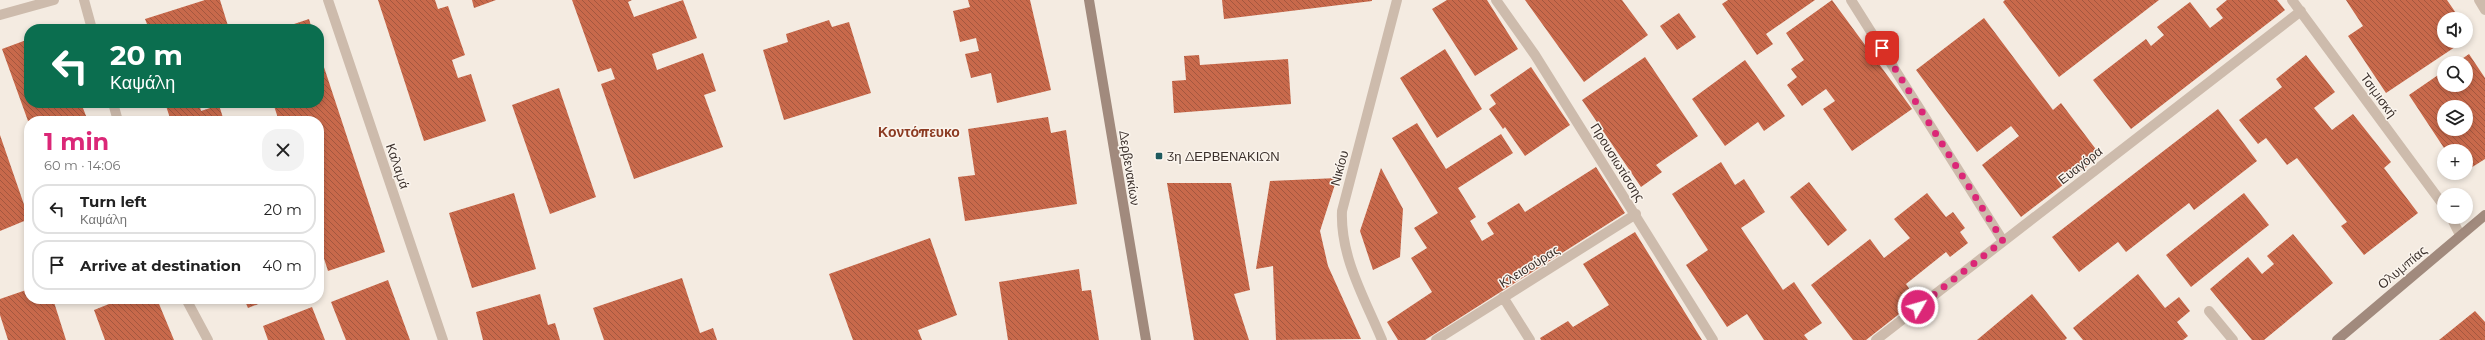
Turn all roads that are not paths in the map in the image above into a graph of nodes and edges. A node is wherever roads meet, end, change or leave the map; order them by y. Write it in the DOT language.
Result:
graph roads {
  1 [pos="54,0"];
  2 [pos="84,0"];
  3 [pos="328,0"];
  4 [pos="1089,0"];
  5 [pos="1397,0"];
  6 [pos="1496,0"];
  7 [pos="1851,0"];
  8 [pos="2292,0"];
  9 [pos="2479,0"];
  10 [pos="2485,10"];
  11 [pos="2301,11"];
  12 [pos="0,14"];
  13 [pos="91,24"];
  14 [pos="2437,196"];
  15 [pos="1636,214"];
  16 [pos="2485,215"];
  17 [pos="2454,224"];
  18 [pos="2460,235"];
  19 [pos="2003,241"];
  20 [pos="1504,297"];
  21 [pos="189,304"];
  22 [pos="2209,311"];
  23 [pos="208,340"];
  24 [pos="443,340"];
  25 [pos="1146,340"];
  26 [pos="1382,340"];
  27 [pos="1436,340"];
  28 [pos="1530,340"];
  29 [pos="1713,340"];
  30 [pos="1876,340"];
  31 [pos="2233,340"];
  32 [pos="2337,340"];
  1 -- 12 [label="street"];
  2 -- 13 [label="street"];
  3 -- 24 [label="street, Καλαμά"];
  4 -- 25 [label="street, Δερβενακίων"];
  5 -- 26 [label="street, Νικίου"];
  6 -- 15 [label="street, Προυσιωτίσσης"];
  7 -- 19 [label="street"];
  8 -- 11 [label="street, Τσιμισκή"];
  9 -- 10 [label="street"];
  11 -- 14 [label="street, Τσιμισκή"];
  11 -- 19 [label="street, Ευαγόρα"];
  15 -- 20 [label="street, Κλεισούρας"];
  15 -- 29 [label="street, Προυσιωτίσσης"];
  16 -- 18 [label="street, Ολυμπίας"];
  17 -- 18 [label="street"];
  18 -- 32 [label="street, Ολυμπίας"];
  19 -- 30 [label="street, Ευαγόρα"];
  20 -- 27 [label="street, Κλεισούρας"];
  20 -- 28 [label="street"];
  21 -- 23 [label="street"];
  22 -- 31 [label="street"];
}
